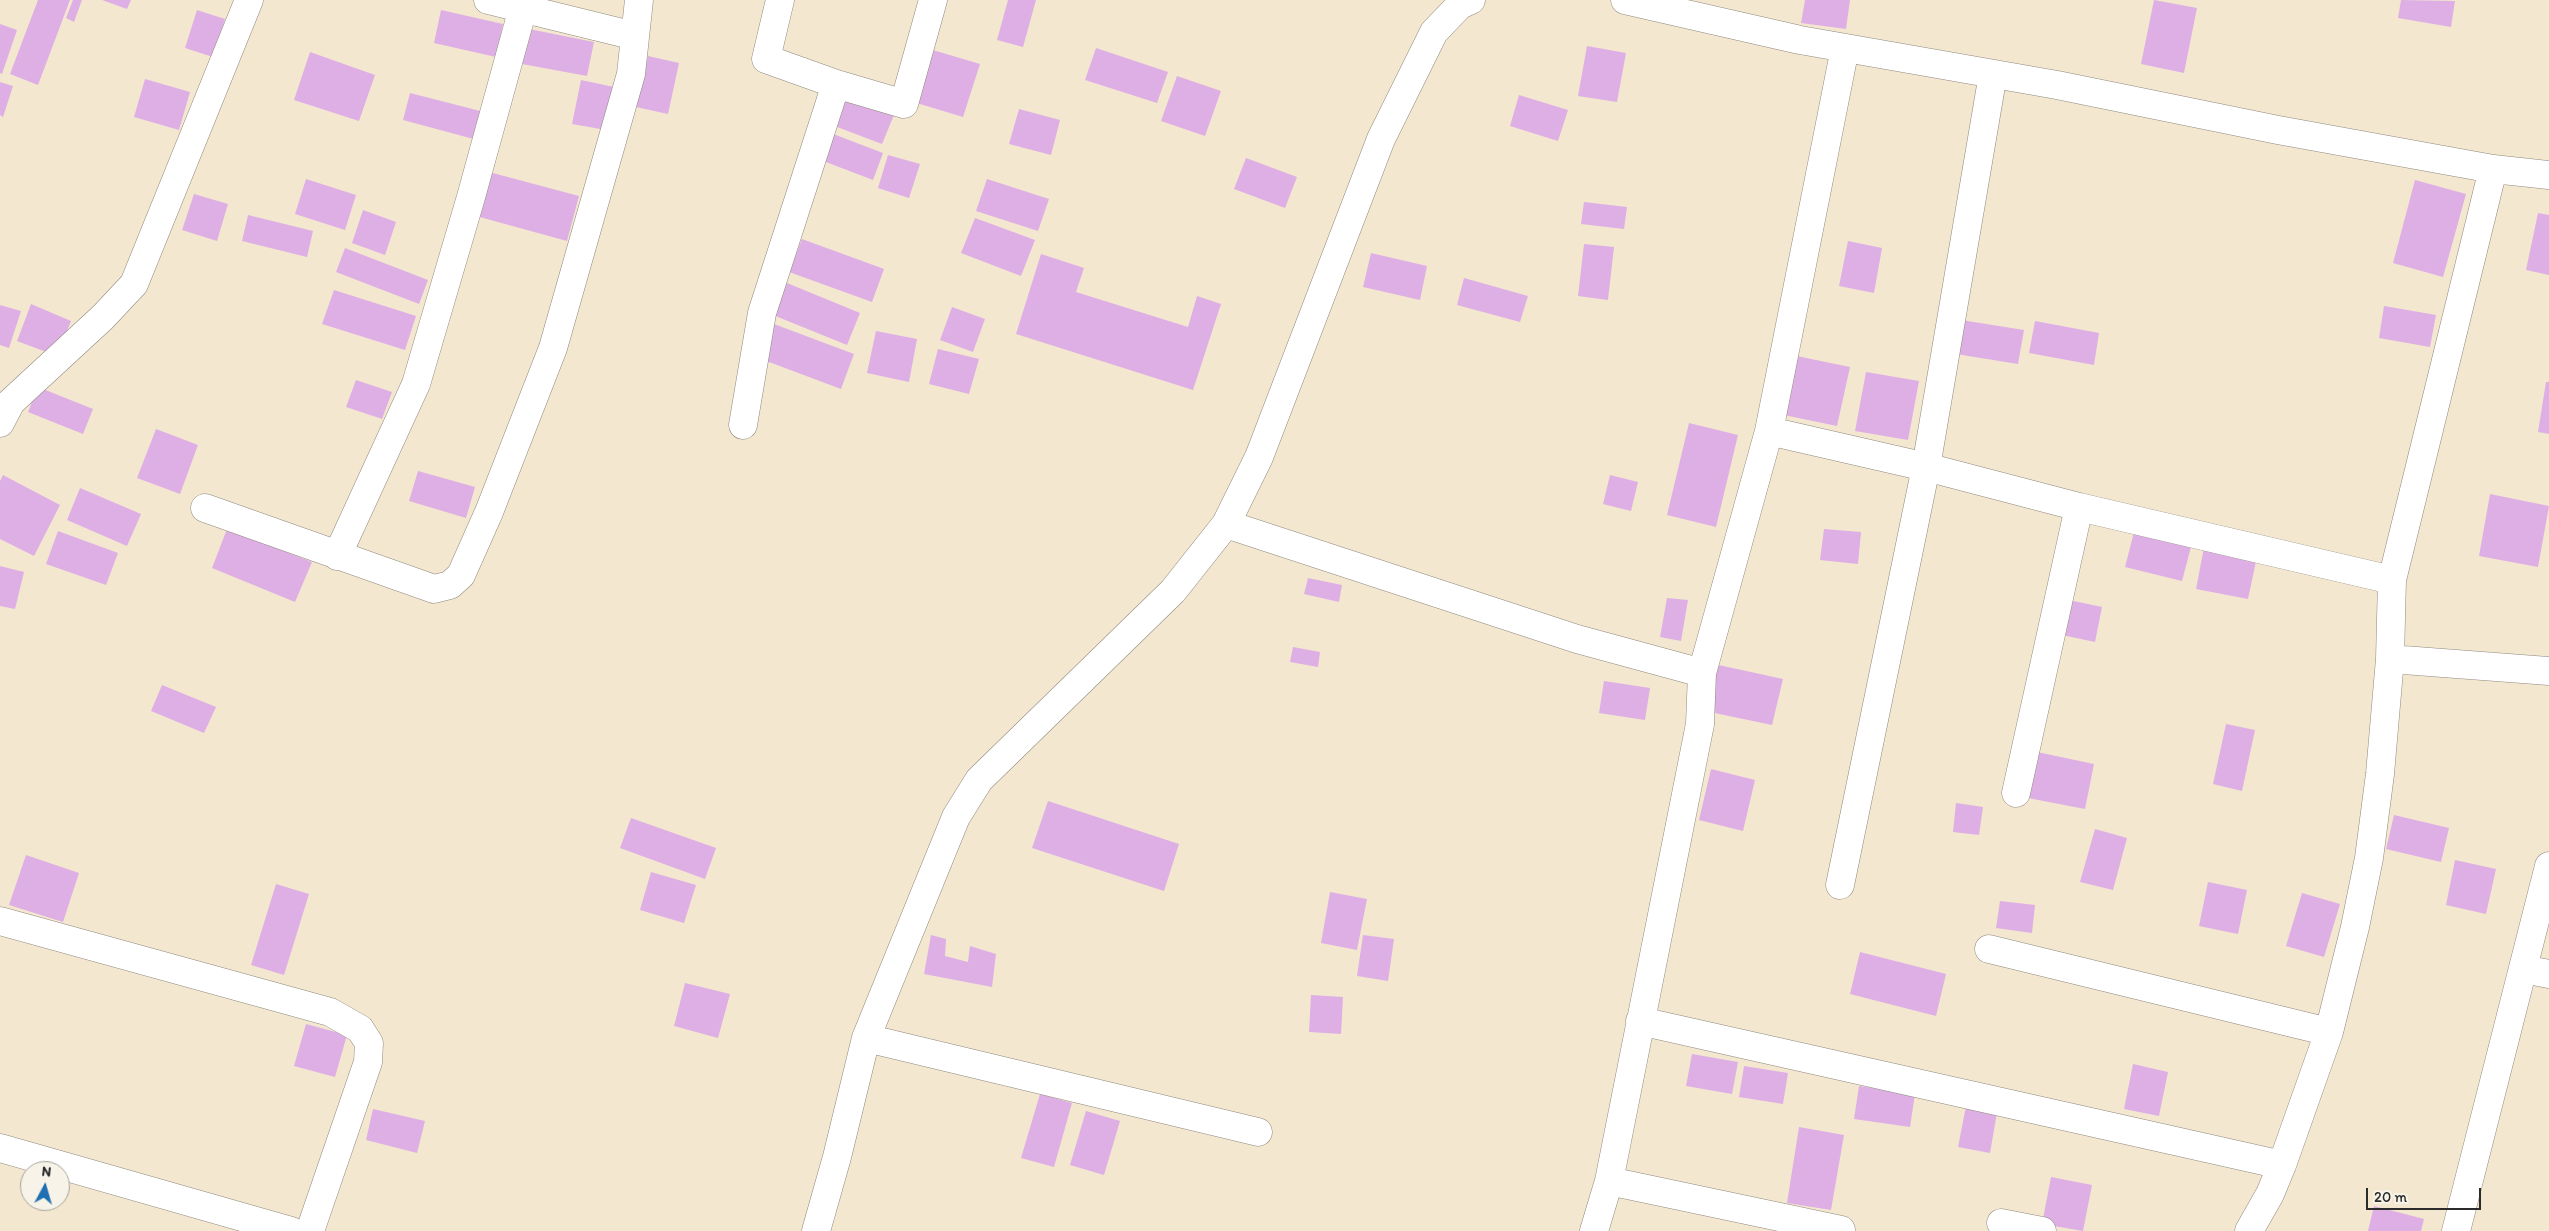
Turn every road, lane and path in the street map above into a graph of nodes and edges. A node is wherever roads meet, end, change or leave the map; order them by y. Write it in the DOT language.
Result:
graph roads {
  1 [pos="249,0"];
  2 [pos="488,0"];
  3 [pos="639,0"];
  4 [pos="780,0"];
  5 [pos="933,0"];
  6 [pos="1625,0"];
  7 [pos="1457,1"];
  8 [pos="523,8"];
  9 [pos="635,36"];
  10 [pos="1845,48"];
  11 [pos="1993,74"];
  12 [pos="836,84"];
  13 [pos="2493,169"];
  14 [pos="2549,175"];
  15 [pos="0,423"];
  16 [pos="743,425"];
  17 [pos="1769,432"];
  18 [pos="1926,466"];
  19 [pos="2079,507"];
  20 [pos="205,508"];
  21 [pos="1226,524"];
  22 [pos="337,556"];
  23 [pos="2392,580"];
  24 [pos="2390,659"];
  25 [pos="2549,671"];
  26 [pos="1702,673"];
  27 [pos="2016,793"];
  28 [pos="2549,866"];
  29 [pos="1840,885"];
  30 [pos="0,921"];
  31 [pos="1989,949"];
  32 [pos="2536,972"];
  33 [pos="1640,1020"];
  34 [pos="2328,1032"];
  35 [pos="866,1038"];
  36 [pos="1258,1132"];
  37 [pos="0,1148"];
  38 [pos="2282,1165"];
  39 [pos="1608,1181"];
  40 [pos="2001,1223"];
  41 [pos="1841,1230"];
  42 [pos="291,1231"];
  43 [pos="310,1231"];
  44 [pos="816,1231"];
  45 [pos="1594,1231"];
  46 [pos="2042,1231"];
  47 [pos="2249,1231"];
  48 [pos="2456,1231"];
  1 -- 15 [label="street"];
  2 -- 8 [label="street"];
  3 -- 9 [label="street"];
  4 -- 12 [label="street"];
  5 -- 12 [label="street"];
  6 -- 10 [label="street"];
  7 -- 21 [label="street"];
  8 -- 9 [label="street"];
  8 -- 22 [label="street"];
  9 -- 22 [label="street"];
  10 -- 11 [label="street"];
  10 -- 17 [label="street"];
  11 -- 13 [label="street"];
  11 -- 18 [label="street"];
  12 -- 16 [label="street"];
  13 -- 14 [label="street"];
  13 -- 23 [label="street"];
  17 -- 18 [label="street"];
  17 -- 26 [label="street"];
  18 -- 19 [label="street"];
  18 -- 29 [label="street"];
  19 -- 23 [label="street"];
  19 -- 27 [label="street"];
  20 -- 22 [label="street"];
  21 -- 26 [label="street"];
  21 -- 35 [label="street"];
  23 -- 24 [label="street"];
  24 -- 25 [label="street"];
  24 -- 34 [label="street"];
  26 -- 33 [label="street"];
  28 -- 32 [label="street"];
  30 -- 43 [label="street"];
  31 -- 34 [label="street"];
  32 -- 48 [label="street"];
  33 -- 38 [label="street"];
  33 -- 39 [label="street"];
  34 -- 38 [label="street"];
  35 -- 36 [label="street"];
  35 -- 44 [label="street"];
  37 -- 42 [label="street"];
  38 -- 47 [label="street"];
  39 -- 41 [label="street"];
  39 -- 45 [label="street"];
  40 -- 46 [label="street"];
}
